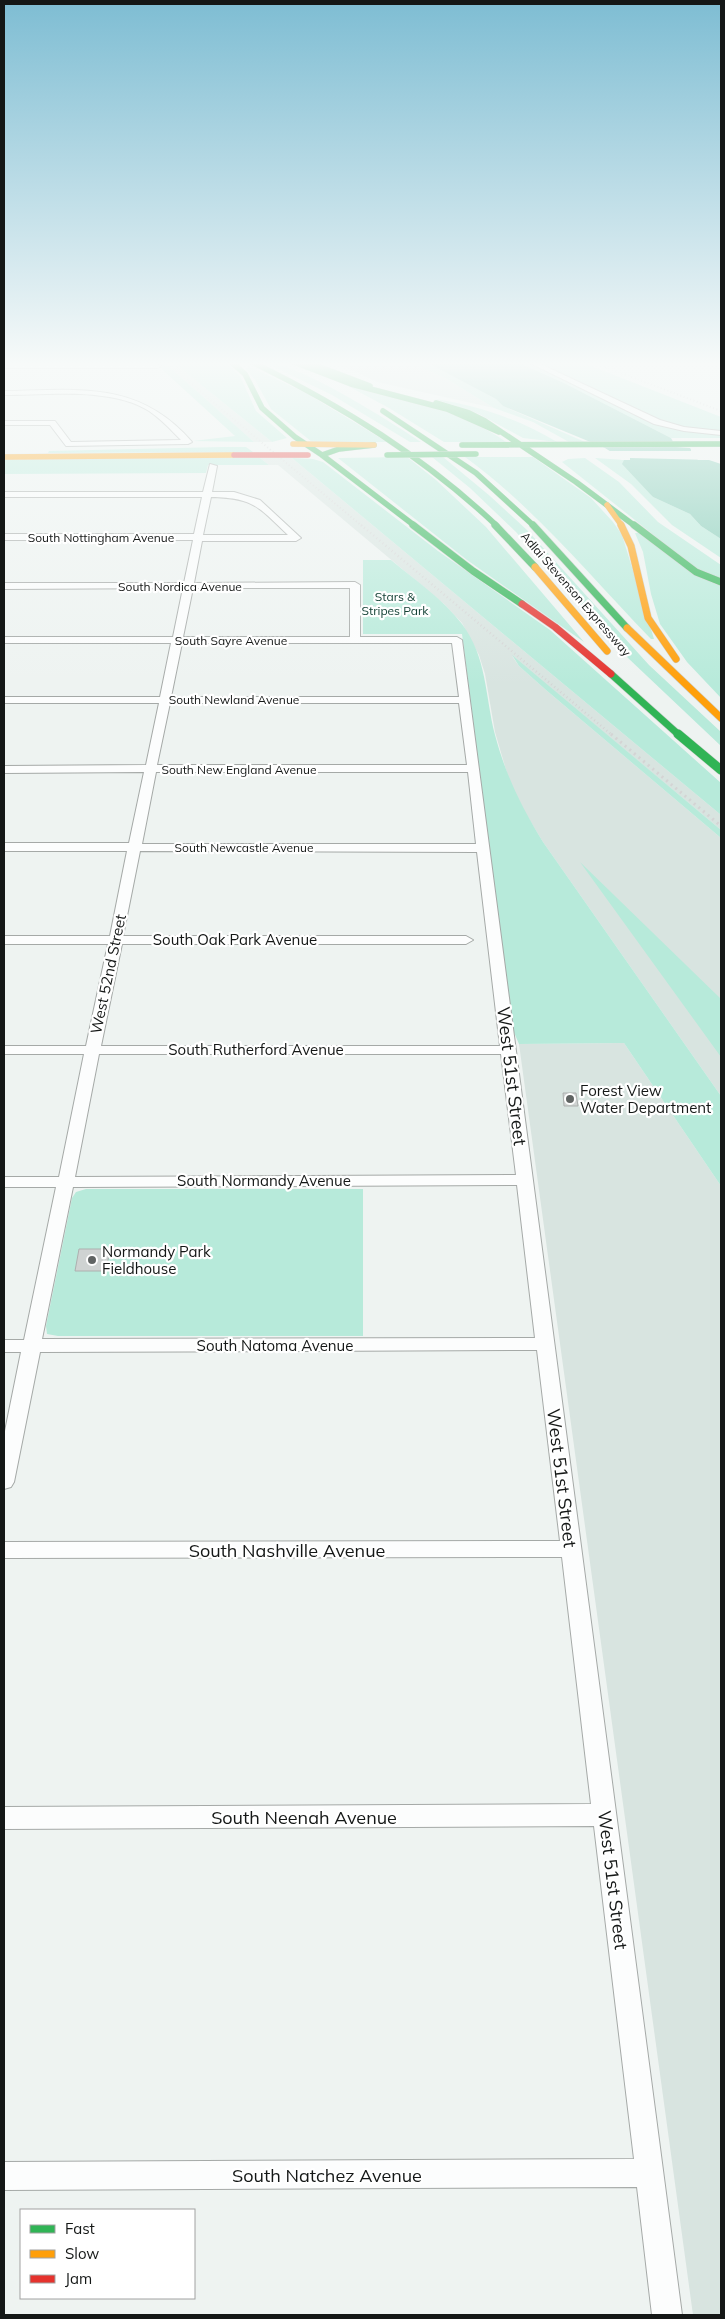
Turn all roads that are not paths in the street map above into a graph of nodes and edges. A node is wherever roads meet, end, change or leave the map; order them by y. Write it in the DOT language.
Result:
graph roads {
  1 [pos="212,470"];
  2 [pos="342,470"];
  3 [pos="434,470"];
  4 [pos="469,470"];
  5 [pos="559,470"];
  6 [pos="4,494"];
  7 [pos="207,494"];
  8 [pos="607,505"];
  9 [pos="4,537"];
  10 [pos="198,538"];
  11 [pos="721,582"];
  12 [pos="4,586"];
  13 [pos="188,586"];
  14 [pos="4,640"];
  15 [pos="177,640"];
  16 [pos="355,640"];
  17 [pos="457,640"];
  18 [pos="165,699"];
  19 [pos="4,700"];
  20 [pos="465,700"];
  21 [pos="721,708"];
  22 [pos="721,718"];
  23 [pos="721,759"];
  24 [pos="4,768"];
  25 [pos="474,768"];
  26 [pos="151,769"];
  27 [pos="721,770"];
  28 [pos="4,847"];
  29 [pos="135,847"];
  30 [pos="483,848"];
  31 [pos="4,940"];
  32 [pos="116,940"];
  33 [pos="466,940"];
  34 [pos="93,1049"];
  35 [pos="4,1050"];
  36 [pos="509,1050"];
  37 [pos="525,1180"];
  38 [pos="4,1182"];
  39 [pos="66,1182"];
  40 [pos="546,1344"];
  41 [pos="4,1346"];
  42 [pos="32,1346"];
  43 [pos="4,1482"];
  44 [pos="571,1549"];
  45 [pos="4,1550"];
  46 [pos="604,1815"];
  47 [pos="4,1818"];
  48 [pos="649,2173"];
  49 [pos="4,2176"];
  50 [pos="667,2315"];
  1 -- 7 [label="street, West 52nd Street"];
  2 -- 27 [label="main road"];
  3 -- 23 [label="main road, Adlai Stevenson Expressway"];
  4 -- 22 [label="main road, Adlai Stevenson Expressway"];
  5 -- 8 [label="main road"];
  6 -- 7 [label="street"];
  7 -- 10 [label="street, West 52nd Street"];
  7 -- 10 [label="street, South Nottingham Avenue"];
  8 -- 11 [label="main road"];
  8 -- 21 [label="main road"];
  9 -- 10 [label="street, South Nottingham Avenue"];
  10 -- 13 [label="street, West 52nd Street"];
  12 -- 13 [label="street, South Nordica Avenue"];
  13 -- 15 [label="street, West 52nd Street"];
  13 -- 16 [label="street, South Nordica Avenue"];
  14 -- 15 [label="street, South Sayre Avenue"];
  15 -- 16 [label="street, South Sayre Avenue"];
  15 -- 18 [label="street, West 52nd Street"];
  16 -- 17 [label="street, South Sayre Avenue"];
  17 -- 20 [label="street, West 51st Street"];
  18 -- 19 [label="street, South Newland Avenue"];
  18 -- 20 [label="street, South Newland Avenue"];
  18 -- 26 [label="street, West 52nd Street"];
  20 -- 25 [label="street, West 51st Street"];
  24 -- 26 [label="street, South New England Avenue"];
  25 -- 26 [label="street, South New England Avenue"];
  25 -- 30 [label="street, West 51st Street"];
  26 -- 29 [label="street, West 52nd Street"];
  28 -- 29 [label="street, South Newcastle Avenue"];
  29 -- 30 [label="street, South Newcastle Avenue"];
  29 -- 32 [label="street, West 52nd Street"];
  30 -- 36 [label="street, West 51st Street"];
  31 -- 32 [label="street, South Oak Park Avenue"];
  32 -- 33 [label="street, South Oak Park Avenue"];
  32 -- 34 [label="street, West 52nd Street"];
  34 -- 35 [label="street, South Rutherford Avenue"];
  34 -- 36 [label="street, South Rutherford Avenue"];
  34 -- 39 [label="street, West 52nd Street"];
  36 -- 37 [label="street, West 51st Street"];
  37 -- 39 [label="street, South Normandy Avenue"];
  37 -- 40 [label="street, West 51st Street"];
  38 -- 39 [label="street, South Normandy Avenue"];
  39 -- 42 [label="street, West 52nd Street"];
  40 -- 42 [label="street, South Natoma Avenue"];
  40 -- 44 [label="street, West 51st Street"];
  41 -- 42 [label="street, South Natoma Avenue"];
  42 -- 43 [label="street, West 52nd Street"];
  44 -- 45 [label="street, South Nashville Avenue"];
  44 -- 46 [label="street, West 51st Street"];
  46 -- 47 [label="street, South Neenah Avenue"];
  46 -- 48 [label="street, West 51st Street"];
  48 -- 49 [label="street, South Natchez Avenue"];
  48 -- 50 [label="street, West 51st Street"];
}
